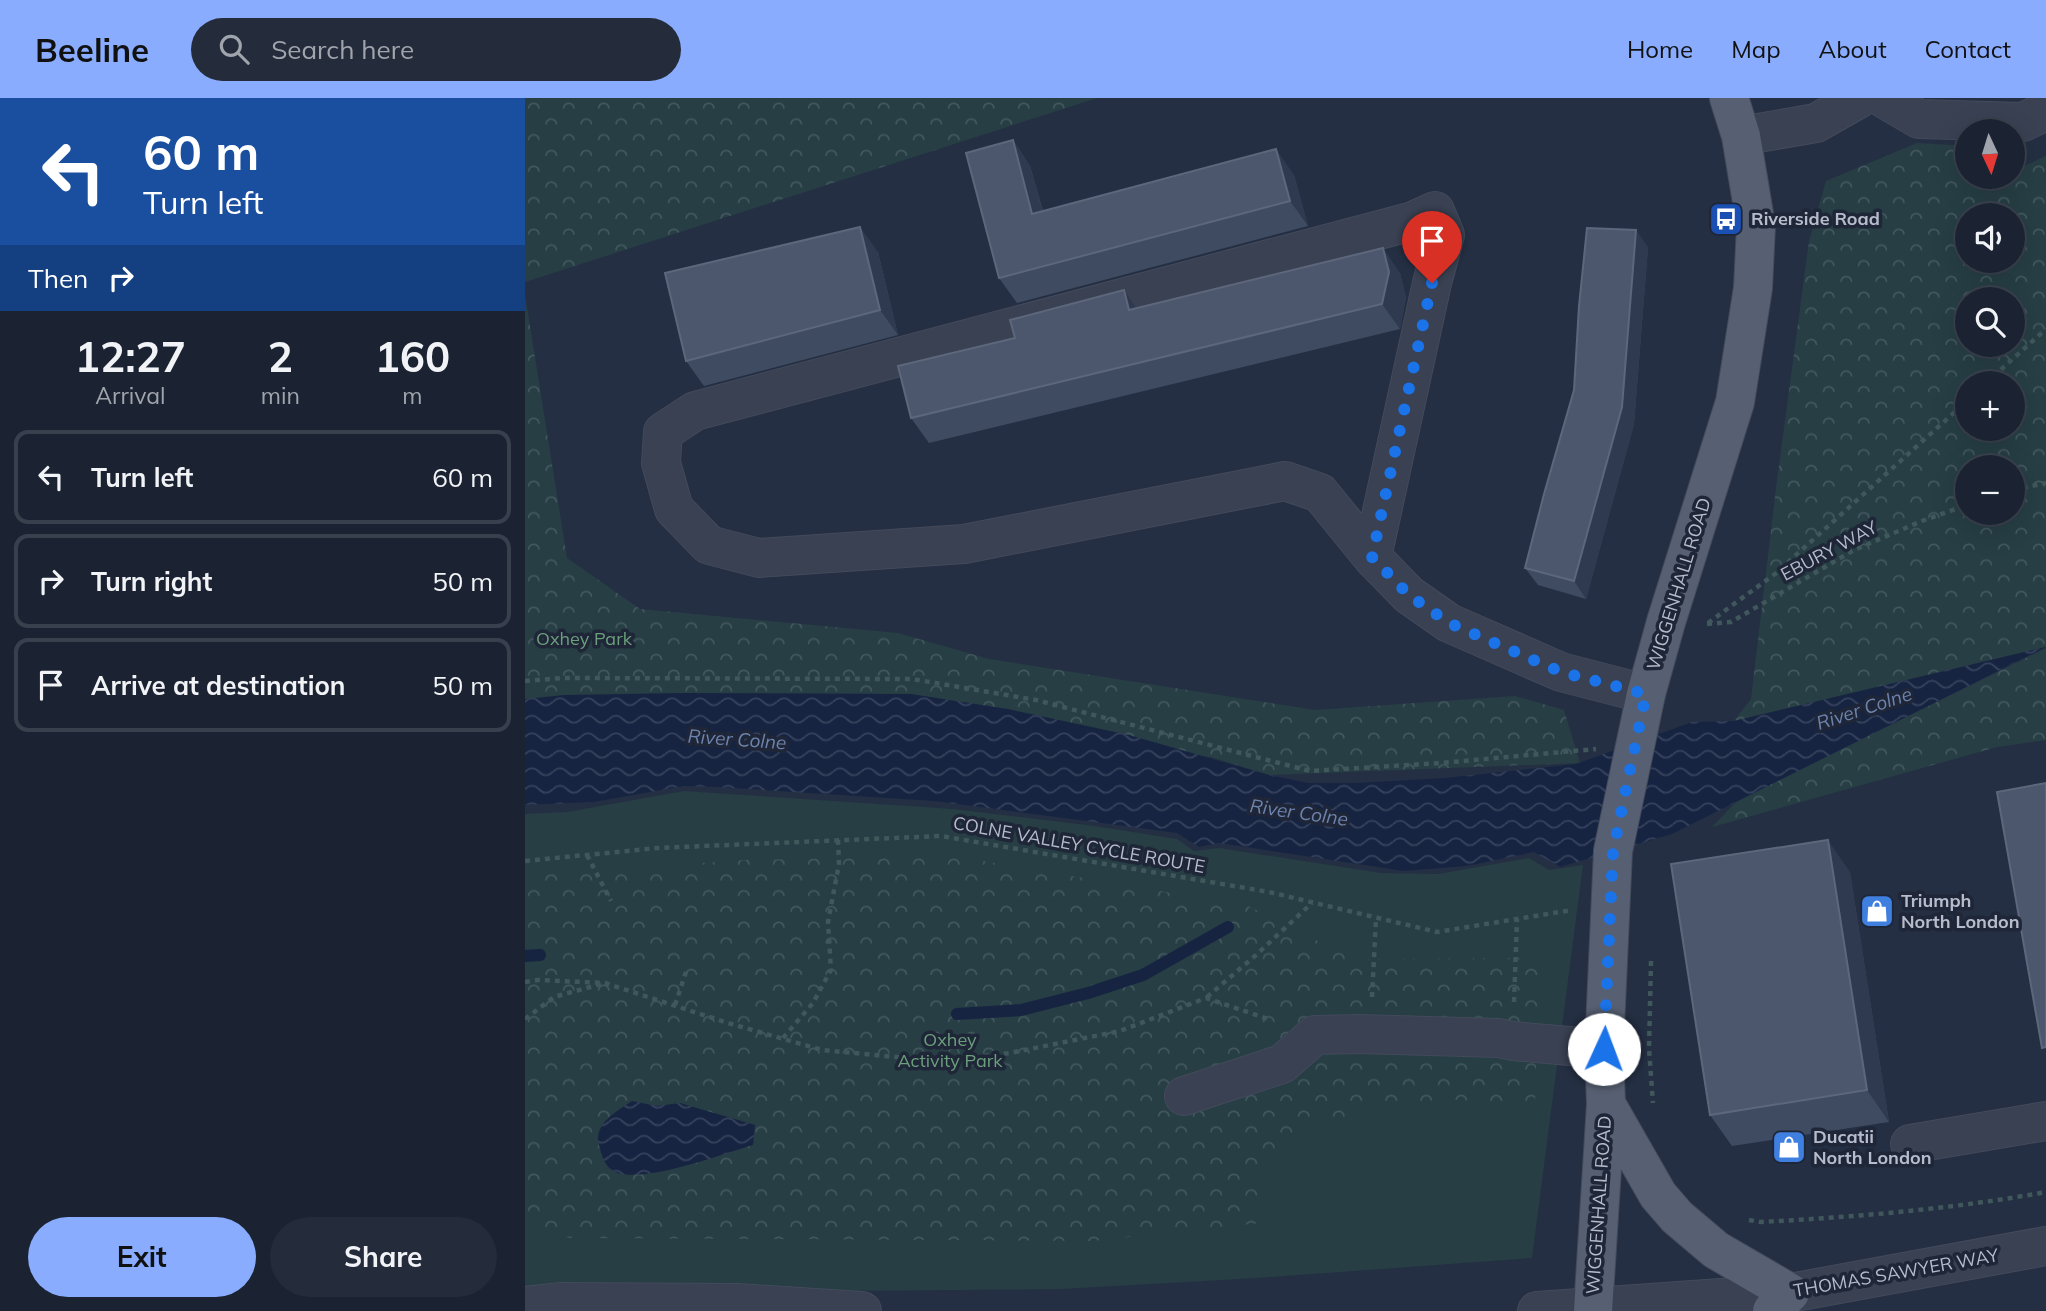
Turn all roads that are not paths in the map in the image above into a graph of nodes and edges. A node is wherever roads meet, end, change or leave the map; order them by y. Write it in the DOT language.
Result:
graph roads {
  1 [pos="1729,98"];
  2 [pos="1860,98"];
  3 [pos="1883,98"];
  4 [pos="2046,111"];
  5 [pos="1741,136"];
  6 [pos="1372,557"];
  7 [pos="1646,694"];
  8 [pos="1604,1049"];
  9 [pos="1184,1096"];
  10 [pos="1605,1104"];
  11 [pos="2046,1121"];
  12 [pos="1910,1144"];
  13 [pos="2046,1245"];
  14 [pos="1781,1302"];
  15 [pos="525,1306"];
  16 [pos="1593,1308"];
  17 [pos="862,1311"];
  18 [pos="1537,1311"];
  1 -- 5 [label="main road, WIGGENHALL ROAD"];
  2 -- 5 [label="street"];
  3 -- 4 [label="street"];
  5 -- 7 [label="main road, WIGGENHALL ROAD"];
  6 -- 6 [label="street"];
  6 -- 7 [label="street"];
  7 -- 8 [label="main road, WIGGENHALL ROAD"];
  8 -- 9 [label="street"];
  8 -- 10 [label="main road, WIGGENHALL ROAD"];
  10 -- 14 [label="main road"];
  10 -- 16 [label="main road, WIGGENHALL ROAD"];
  11 -- 12 [label="street"];
  13 -- 14 [label="street, THOMAS SAWYER WAY"];
  14 -- 16 [label="street, THOMAS SAWYER WAY"];
  15 -- 17 [label="street"];
  16 -- 18 [label="street, THOMAS SAWYER WAY"];
}
